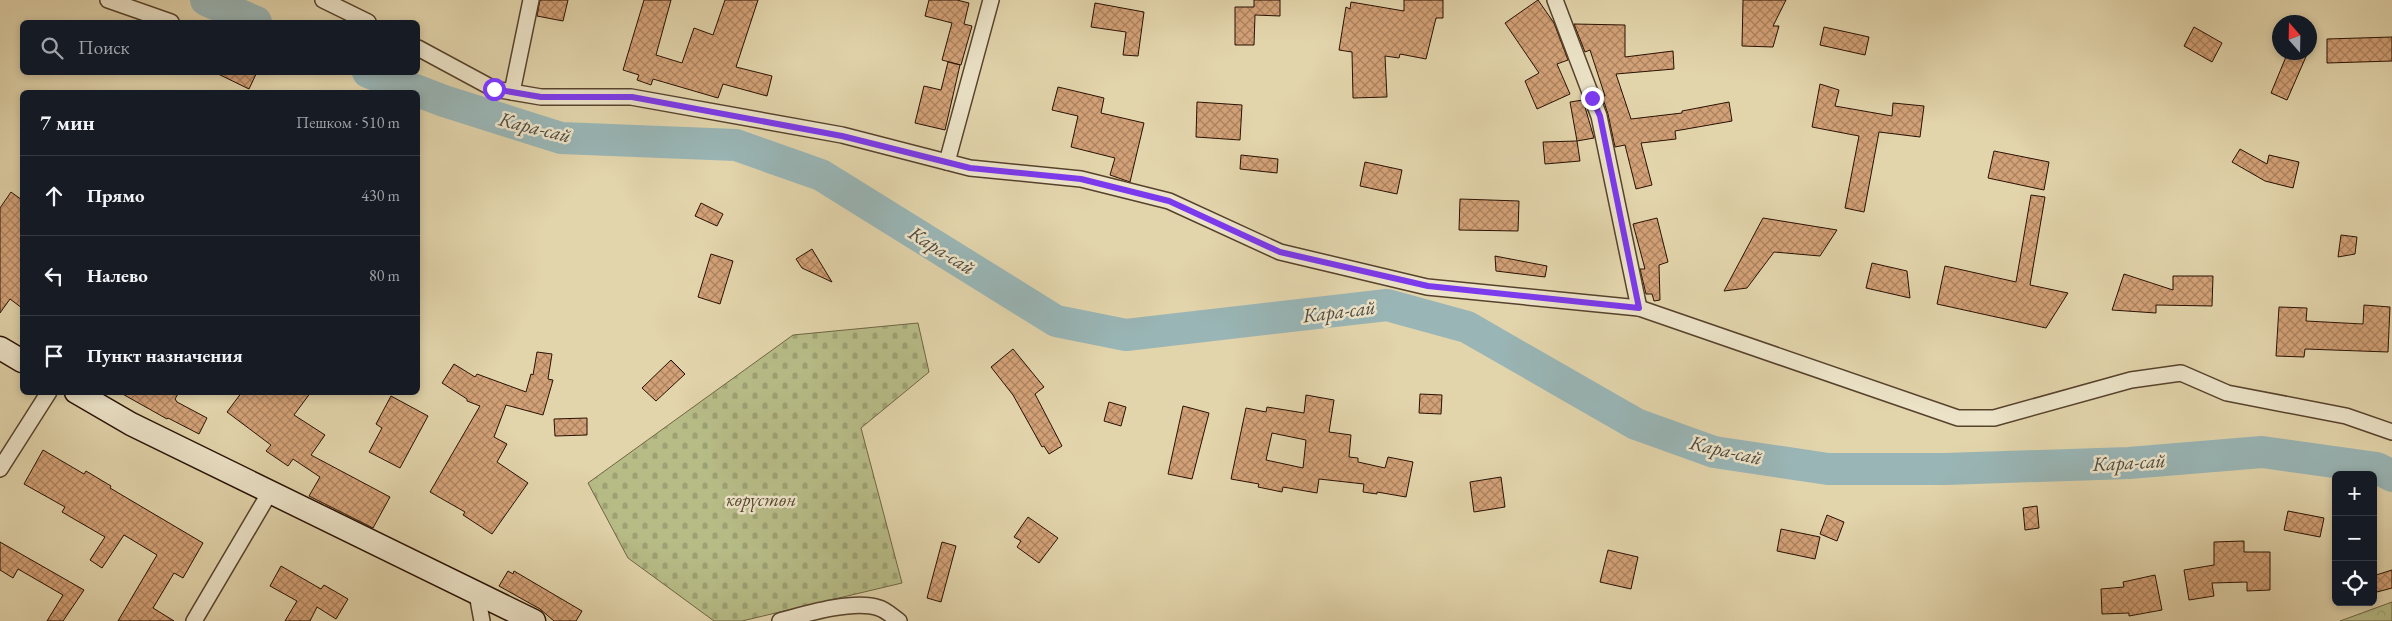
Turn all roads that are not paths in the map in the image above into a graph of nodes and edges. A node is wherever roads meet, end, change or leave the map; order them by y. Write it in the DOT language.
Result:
graph roads {
  1 [pos="108,0"];
  2 [pos="323,0"];
  3 [pos="531,0"];
  4 [pos="991,0"];
  5 [pos="1556,0"];
  6 [pos="165,20"];
  7 [pos="364,20"];
  8 [pos="420,49"];
  9 [pos="512,92"];
  10 [pos="947,162"];
  11 [pos="1639,308"];
  12 [pos="0,348"];
  13 [pos="20,360"];
  14 [pos="47,395"];
  15 [pos="81,395"];
  16 [pos="2392,432"];
  17 [pos="0,469"];
  18 [pos="270,492"];
  19 [pos="478,594"];
  20 [pos="194,621"];
  21 [pos="482,621"];
  22 [pos="534,621"];
  23 [pos="780,621"];
  24 [pos="899,621"];
  1 -- 6 [label="street"];
  2 -- 7 [label="street"];
  3 -- 9 [label="street"];
  4 -- 10 [label="street"];
  5 -- 11 [label="street"];
  8 -- 9 [label="street"];
  9 -- 10 [label="street"];
  10 -- 11 [label="street"];
  11 -- 16 [label="street"];
  12 -- 13 [label="main road"];
  14 -- 17 [label="street"];
  15 -- 18 [label="main road"];
  18 -- 19 [label="main road"];
  18 -- 20 [label="street"];
  19 -- 21 [label="street"];
  19 -- 22 [label="main road"];
  23 -- 24 [label="street"];
}
